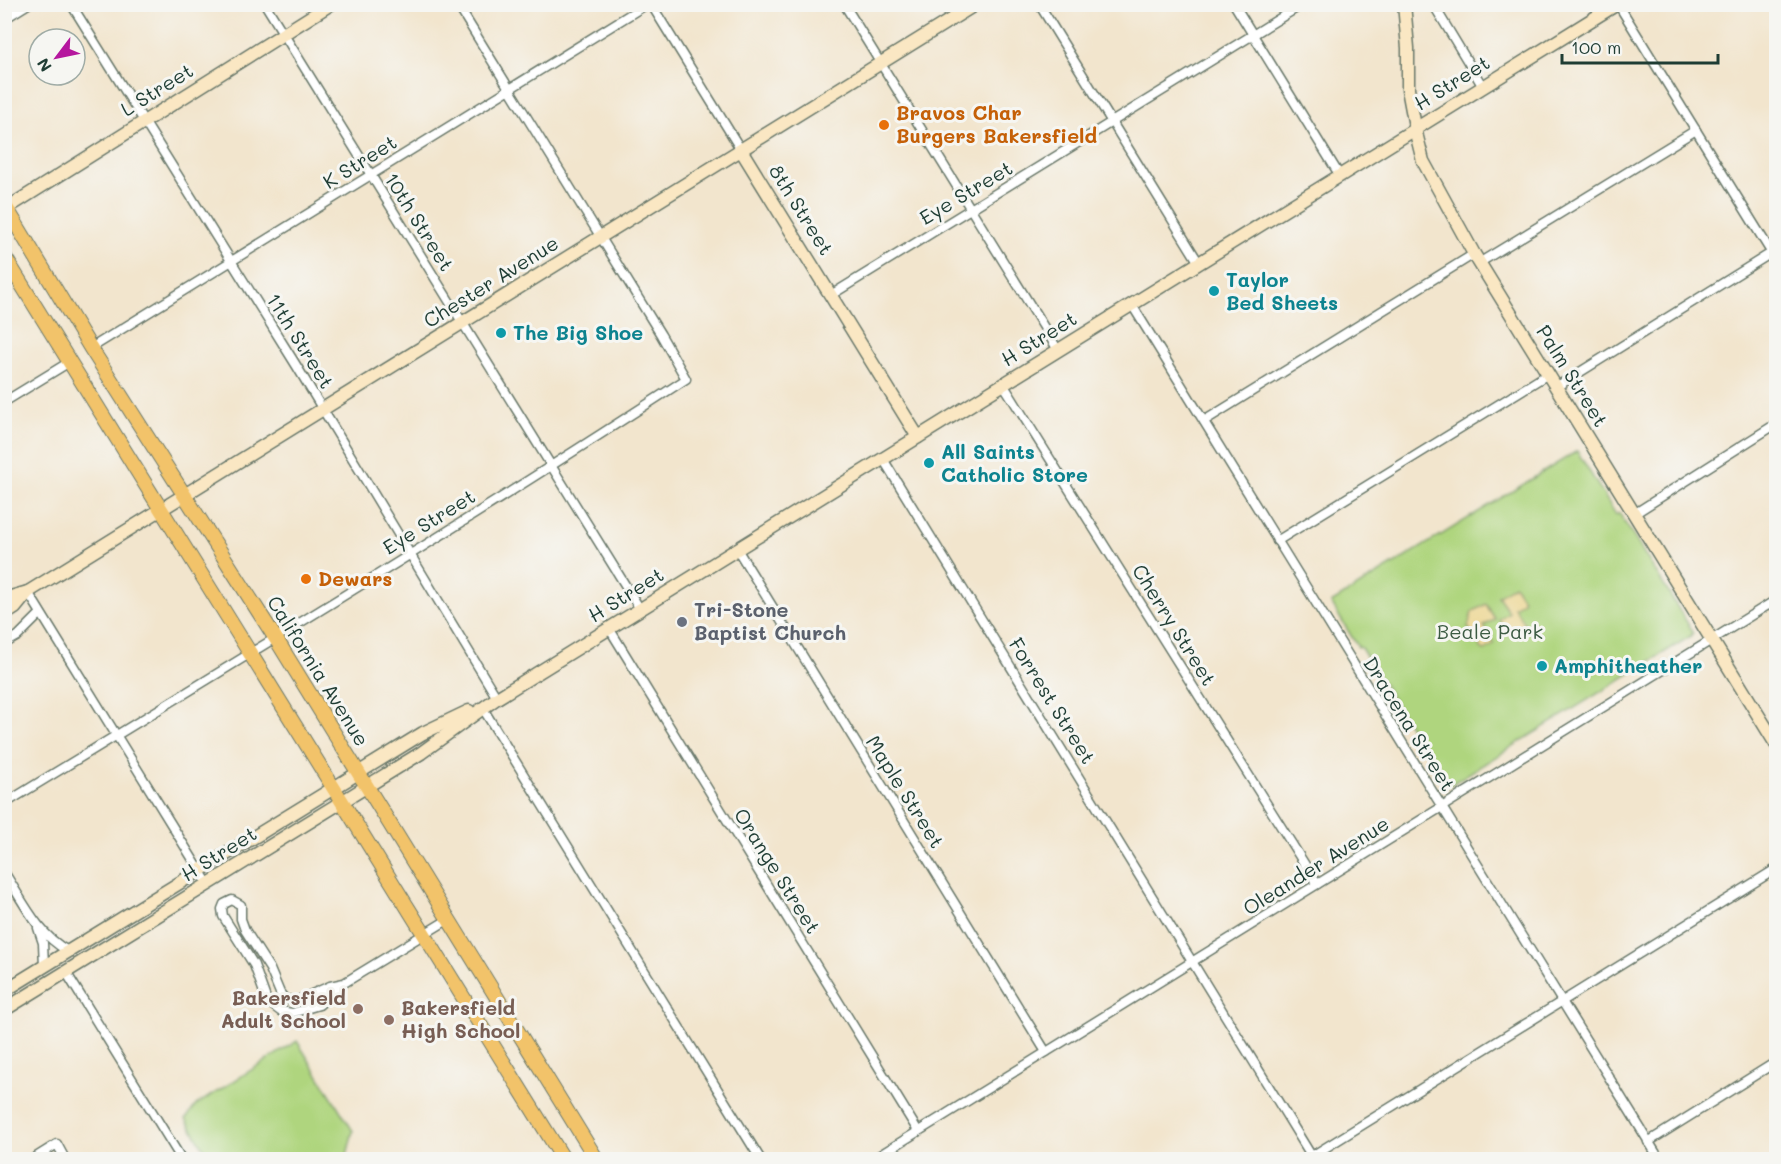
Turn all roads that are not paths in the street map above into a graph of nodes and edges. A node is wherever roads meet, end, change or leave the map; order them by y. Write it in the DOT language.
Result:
graph roads {
  1 [pos="27,4"];
  2 [pos="71,4"];
  3 [pos="265,4"];
  4 [pos="332,4"];
  5 [pos="457,4"];
  6 [pos="649,4"];
  7 [pos="844,4"];
  8 [pos="976,4"];
  9 [pos="1039,4"];
  10 [pos="1234,4"];
  11 [pos="1303,4"];
  12 [pos="1404,4"];
  13 [pos="1433,4"];
  14 [pos="1618,4"];
  15 [pos="4,19"];
  16 [pos="284,34"];
  17 [pos="1252,34"];
  18 [pos="881,63"];
  19 [pos="1483,87"];
  20 [pos="509,90"];
  21 [pos="144,122"];
  22 [pos="1113,123"];
  23 [pos="1416,129"];
  24 [pos="1696,130"];
  25 [pos="741,150"];
  26 [pos="371,175"];
  27 [pos="1340,176"];
  28 [pos="5,207"];
  29 [pos="971,209"];
  30 [pos="601,237"];
  31 [pos="1775,255"];
  32 [pos="4,256"];
  33 [pos="1477,259"];
  34 [pos="231,262"];
  35 [pos="1199,263"];
  36 [pos="831,296"];
  37 [pos="1131,305"];
  38 [pos="462,323"];
  39 [pos="91,348"];
  40 [pos="1058,350"];
  41 [pos="71,361"];
  42 [pos="1548,374"];
  43 [pos="1003,384"];
  44 [pos="1556,387"];
  45 [pos="4,402"];
  46 [pos="322,410"];
  47 [pos="1204,421"];
  48 [pos="1776,424"];
  49 [pos="918,437"];
  50 [pos="883,459"];
  51 [pos="551,466"];
  52 [pos="184,495"];
  53 [pos="162,509"];
  54 [pos="1634,514"];
  55 [pos="1277,541"];
  56 [pos="736,549"];
  57 [pos="409,553"];
  58 [pos="28,592"];
  59 [pos="4,600"];
  60 [pos="1776,600"];
  61 [pos="640,609"];
  62 [pos="40,614"];
  63 [pos="4,615"];
  64 [pos="609,628"];
  65 [pos="276,639"];
  66 [pos="1712,640"];
  67 [pos="4,644"];
  68 [pos="250,653"];
  69 [pos="497,698"];
  70 [pos="482,707"];
  71 [pos="115,736"];
  72 [pos="1776,744"];
  73 [pos="358,773"];
  74 [pos="367,786"];
  75 [pos="333,788"];
  76 [pos="341,802"];
  77 [pos="4,804"];
  78 [pos="1442,807"];
  79 [pos="1776,869"];
  80 [pos="199,870"];
  81 [pos="4,872"];
  82 [pos="208,884"];
  83 [pos="1317,884"];
  84 [pos="123,917"];
  85 [pos="449,919"];
  86 [pos="36,922"];
  87 [pos="424,934"];
  88 [pos="68,951"];
  89 [pos="1192,962"];
  90 [pos="44,966"];
  91 [pos="66,972"];
  92 [pos="344,983"];
  93 [pos="4,991"];
  94 [pos="1562,1002"];
  95 [pos="4,1010"];
  96 [pos="1046,1052"];
  97 [pos="1776,1062"];
  98 [pos="918,1131"];
  99 [pos="1648,1142"];
  100 [pos="64,1157"];
  101 [pos="1313,1158"];
  102 [pos="33,1159"];
  103 [pos="182,1160"];
  104 [pos="564,1160"];
  105 [pos="597,1160"];
  106 [pos="761,1160"];
  107 [pos="872,1160"];
  108 [pos="1660,1160"];
  1 -- 15 [label="street"];
  2 -- 21 [label="street, 11th Street"];
  3 -- 16 [label="street, 10th Street"];
  4 -- 16 [label="street, L Street"];
  5 -- 20 [label="street"];
  6 -- 20 [label="street, K Street"];
  6 -- 25 [label="street, 8th Street"];
  7 -- 18 [label="street"];
  8 -- 18 [label="street, Chester Avenue"];
  9 -- 22 [label="street"];
  10 -- 17 [label="street"];
  11 -- 17 [label="street, Eye Street"];
  12 -- 23 [label="street, Palm Street"];
  13 -- 19 [label="street"];
  14 -- 19 [label="street, H Street"];
  14 -- 24 [label="street"];
  16 -- 21 [label="street, L Street"];
  16 -- 26 [label="street, 10th Street"];
  17 -- 22 [label="street, Eye Street"];
  17 -- 27 [label="street"];
  18 -- 25 [label="street, Chester Avenue"];
  18 -- 29 [label="street"];
  19 -- 23 [label="street, H Street"];
  20 -- 26 [label="street, K Street"];
  20 -- 30 [label="street"];
  21 -- 28 [label="street, L Street"];
  21 -- 34 [label="street, 11th Street"];
  22 -- 29 [label="street, Eye Street"];
  22 -- 35 [label="street"];
  23 -- 27 [label="street, H Street"];
  23 -- 33 [label="street, Palm Street"];
  24 -- 31 [label="street"];
  24 -- 33 [label="street"];
  25 -- 30 [label="street, Chester Avenue"];
  25 -- 36 [label="street, 8th Street"];
  26 -- 34 [label="street, K Street"];
  26 -- 38 [label="street, 10th Street"];
  27 -- 35 [label="street, H Street"];
  28 -- 39 [label="main road, California Avenue"];
  29 -- 36 [label="street, Eye Street"];
  29 -- 40 [label="street"];
  30 -- 38 [label="street, Chester Avenue"];
  30 -- 51 [label="street, Eye Street"];
  31 -- 44 [label="street"];
  32 -- 41 [label="main road"];
  33 -- 42 [label="street, Palm Street"];
  33 -- 47 [label="street"];
  34 -- 39 [label="street, K Street"];
  34 -- 46 [label="street, 11th Street"];
  35 -- 37 [label="street, H Street"];
  36 -- 49 [label="street, 8th Street"];
  37 -- 40 [label="street, H Street"];
  37 -- 47 [label="street, Dracena Street"];
  38 -- 46 [label="street, Chester Avenue"];
  38 -- 51 [label="street, 10th Street"];
  39 -- 52 [label="main road, California Avenue"];
  40 -- 43 [label="street, H Street"];
  41 -- 45 [label="street"];
  41 -- 53 [label="main road"];
  42 -- 44 [label="street, Palm Street"];
  42 -- 55 [label="street"];
  43 -- 49 [label="street, H Street"];
  43 -- 83 [label="street, Cherry Street"];
  44 -- 54 [label="street, Palm Street"];
  46 -- 52 [label="street, Chester Avenue"];
  46 -- 57 [label="street, 11th Street"];
  47 -- 55 [label="street, Dracena Street"];
  48 -- 54 [label="street"];
  49 -- 50 [label="street, H Street"];
  50 -- 56 [label="street, H Street"];
  50 -- 89 [label="street, Forrest Street"];
  51 -- 57 [label="street, Eye Street"];
  51 -- 61 [label="street, 10th Street"];
  52 -- 53 [label="street, Chester Avenue"];
  52 -- 65 [label="main road, California Avenue"];
  53 -- 58 [label="street, Chester Avenue"];
  53 -- 68 [label="main road"];
  54 -- 66 [label="street, Palm Street"];
  55 -- 78 [label="street, Dracena Street"];
  56 -- 61 [label="street, H Street"];
  56 -- 96 [label="street, Maple Street"];
  57 -- 65 [label="street, Eye Street"];
  57 -- 69 [label="street, 11th Street"];
  58 -- 59 [label="street, Chester Avenue"];
  58 -- 62 [label="street"];
  58 -- 63 [label="street, Chester Avenue"];
  60 -- 66 [label="street, Oleander Avenue"];
  61 -- 64 [label="street, H Street"];
  62 -- 67 [label="street"];
  62 -- 71 [label="street"];
  64 -- 69 [label="street, H Street"];
  64 -- 98 [label="street, Orange Street"];
  65 -- 68 [label="street, Eye Street"];
  65 -- 73 [label="main road, California Avenue"];
  66 -- 72 [label="street, Palm Street"];
  66 -- 78 [label="street, Oleander Avenue"];
  68 -- 71 [label="street, Eye Street"];
  68 -- 75 [label="main road"];
  69 -- 70 [label="street, H Street"];
  70 -- 73 [label="street, H Street"];
  70 -- 74 [label="street, H Street"];
  70 -- 106 [label="street"];
  71 -- 77 [label="street, Eye Street"];
  71 -- 80 [label="street"];
  73 -- 74 [label="main road, California Avenue"];
  73 -- 75 [label="street, H Street"];
  74 -- 76 [label="street, H Street"];
  74 -- 85 [label="main road, California Avenue"];
  75 -- 76 [label="main road"];
  75 -- 80 [label="street, H Street"];
  76 -- 82 [label="street, H Street"];
  76 -- 87 [label="main road"];
  78 -- 83 [label="street, Oleander Avenue"];
  78 -- 94 [label="street, Dracena Street"];
  79 -- 94 [label="street"];
  80 -- 82 [label="street"];
  80 -- 84 [label="street, H Street"];
  81 -- 86 [label="street"];
  82 -- 91 [label="street, H Street"];
  83 -- 89 [label="street, Oleander Avenue"];
  84 -- 88 [label="street, H Street"];
  84 -- 91 [label="street"];
  85 -- 87 [label="street"];
  85 -- 105 [label="main road, California Avenue"];
  86 -- 88 [label="street"];
  86 -- 90 [label="street"];
  87 -- 92 [label="street"];
  87 -- 104 [label="main road"];
  88 -- 90 [label="street, H Street"];
  89 -- 96 [label="street, Oleander Avenue"];
  89 -- 101 [label="street, Forrest Street"];
  90 -- 93 [label="street, H Street"];
  91 -- 95 [label="street, H Street"];
  91 -- 103 [label="street"];
  92 -- 92 [label="street"];
  94 -- 99 [label="street, Dracena Street"];
  94 -- 101 [label="street"];
  96 -- 98 [label="street, Oleander Avenue"];
  97 -- 99 [label="street"];
  98 -- 107 [label="street, Oleander Avenue"];
  99 -- 108 [label="street, Dracena Street"];
  100 -- 102 [label="street"];
}
